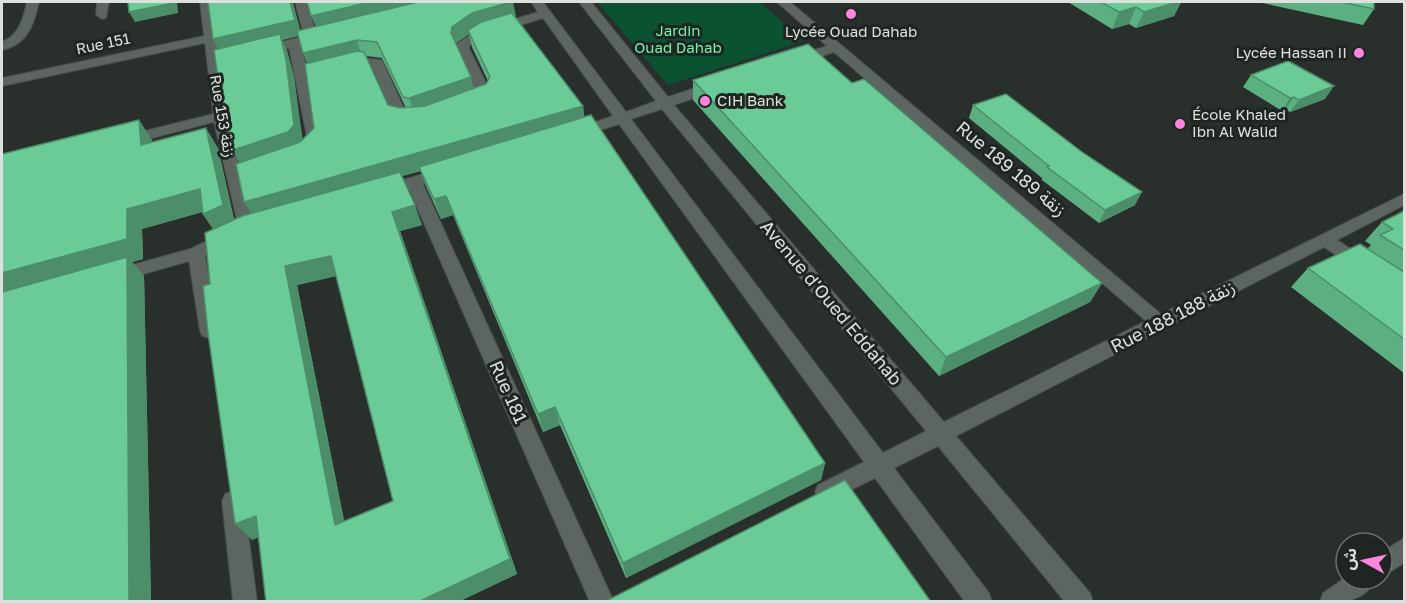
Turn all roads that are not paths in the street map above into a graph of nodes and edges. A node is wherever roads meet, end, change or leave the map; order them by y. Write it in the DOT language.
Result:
graph roads {
  1 [pos="33,2"];
  2 [pos="103,2"];
  3 [pos="206,2"];
  4 [pos="301,2"];
  5 [pos="537,2"];
  6 [pos="585,2"];
  7 [pos="783,2"];
  8 [pos="546,13"];
  9 [pos="102,15"];
  10 [pos="334,33"];
  11 [pos="212,38"];
  12 [pos="311,39"];
  13 [pos="294,43"];
  14 [pos="2,46"];
  15 [pos="836,47"];
  16 [pos="214,63"];
  17 [pos="782,64"];
  18 [pos="303,77"];
  19 [pos="729,81"];
  20 [pos="2,82"];
  21 [pos="664,102"];
  22 [pos="458,106"];
  23 [pos="220,116"];
  24 [pos="426,116"];
  25 [pos="622,119"];
  26 [pos="567,136"];
  27 [pos="105,145"];
  28 [pos="293,157"];
  29 [pos="458,169"];
  30 [pos="254,171"];
  31 [pos="234,178"];
  32 [pos="414,183"];
  33 [pos="369,195"];
  34 [pos="1404,199"];
  35 [pos="1325,240"];
  36 [pos="195,253"];
  37 [pos="104,279"];
  38 [pos="1404,291"];
  39 [pos="1160,323"];
  40 [pos="212,352"];
  41 [pos="941,434"];
  42 [pos="878,466"];
  43 [pos="230,480"];
  44 [pos="805,503"];
  45 [pos="1347,591"];
  46 [pos="609,600"];
  47 [pos="245,602"];
  48 [pos="980,602"];
  49 [pos="1081,602"];
  50 [pos="1332,602"];
  1 -- 14 [label="street"];
  2 -- 9 [label="street"];
  3 -- 11 [label="street, Rue 153 زنقة"];
  4 -- 12 [label="street"];
  5 -- 8 [label="street"];
  6 -- 21 [label="street, Avenue d'Oued Eddahab"];
  7 -- 15 [label="street, Rue 189 زنقة 189"];
  8 -- 22 [label="street"];
  8 -- 25 [label="street"];
  10 -- 12 [label="street"];
  11 -- 16 [label="street, Rue 153 زنقة"];
  11 -- 20 [label="street, Rue 151"];
  12 -- 13 [label="street"];
  13 -- 16 [label="street"];
  13 -- 18 [label="street"];
  15 -- 17 [label="street"];
  15 -- 39 [label="street, Rue 189 زنقة 189"];
  16 -- 23 [label="street, Rue 153 زنقة"];
  18 -- 24 [label="street"];
  18 -- 28 [label="street"];
  19 -- 21 [label="street"];
  21 -- 25 [label="street"];
  21 -- 41 [label="street, Avenue d'Oued Eddahab"];
  23 -- 27 [label="street"];
  23 -- 31 [label="street, Rue 153 زنقة"];
  25 -- 26 [label="street"];
  25 -- 42 [label="street"];
  29 -- 32 [label="street"];
  30 -- 31 [label="street"];
  31 -- 36 [label="street, Rue 153 زنقة"];
  32 -- 33 [label="street"];
  32 -- 46 [label="street, Rue 181"];
  34 -- 35 [label="street, Rue 188 زنقة 188"];
  35 -- 38 [label="street"];
  35 -- 39 [label="street, Rue 188 زنقة 188"];
  36 -- 37 [label="street"];
  36 -- 40 [label="street"];
  39 -- 41 [label="street, Rue 188 زنقة 188"];
  41 -- 42 [label="street, Rue 188 زنقة 188"];
  41 -- 49 [label="street, Avenue d'Oued Eddahab"];
  42 -- 44 [label="street, Rue 188 زنقة 188"];
  42 -- 48 [label="street"];
  43 -- 47 [label="street"];
  45 -- 50 [label="street"];
}
